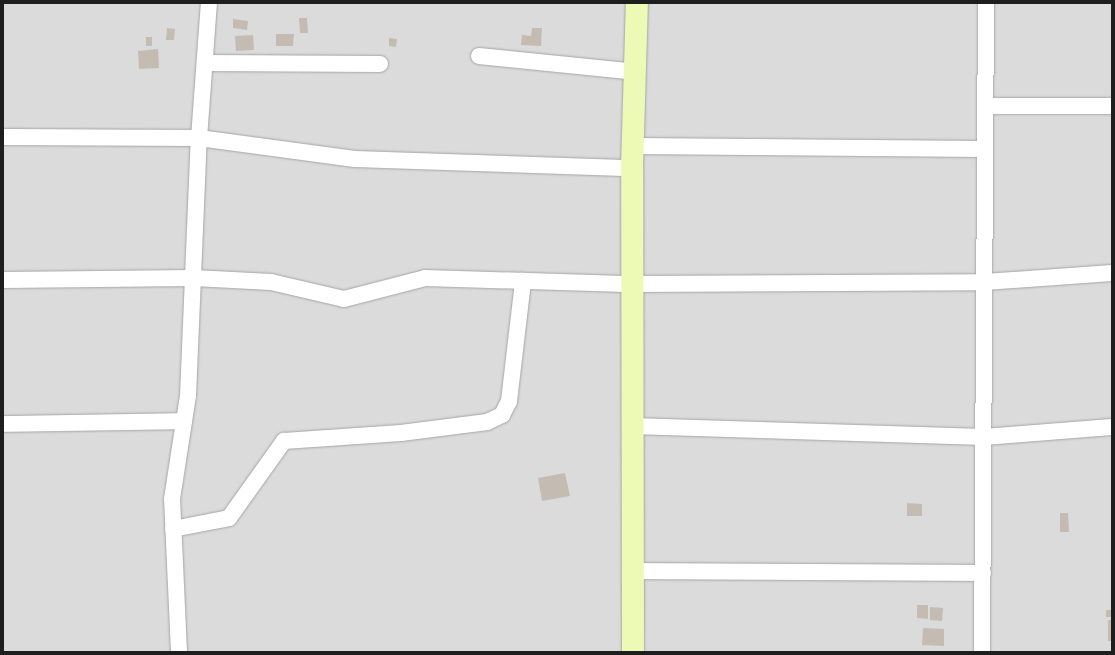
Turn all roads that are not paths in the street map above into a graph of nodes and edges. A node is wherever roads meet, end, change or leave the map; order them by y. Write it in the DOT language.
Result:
graph roads {
  1 [pos="209,3"];
  2 [pos="637,3"];
  3 [pos="986,3"];
  4 [pos="479,56"];
  5 [pos="205,63"];
  6 [pos="380,64"];
  7 [pos="637,72"];
  8 [pos="986,106"];
  9 [pos="1112,106"];
  10 [pos="3,137"];
  11 [pos="199,138"];
  12 [pos="635,146"];
  13 [pos="985,149"];
  14 [pos="632,168"];
  15 [pos="1112,273"];
  16 [pos="194,278"];
  17 [pos="3,280"];
  18 [pos="523,281"];
  19 [pos="985,282"];
  20 [pos="633,284"];
  21 [pos="184,421"];
  22 [pos="3,424"];
  23 [pos="632,426"];
  24 [pos="1112,427"];
  25 [pos="984,437"];
  26 [pos="173,529"];
  27 [pos="632,570"];
  28 [pos="983,573"];
  29 [pos="179,652"];
  30 [pos="633,652"];
  31 [pos="982,652"];
  1 -- 5 [label="street"];
  2 -- 7 [label="main road"];
  3 -- 8 [label="street"];
  4 -- 7 [label="street"];
  5 -- 6 [label="street"];
  5 -- 11 [label="street"];
  7 -- 12 [label="main road"];
  8 -- 9 [label="street"];
  8 -- 13 [label="street"];
  10 -- 11 [label="street"];
  11 -- 14 [label="street"];
  11 -- 16 [label="street"];
  12 -- 13 [label="street"];
  12 -- 14 [label="main road"];
  13 -- 19 [label="street"];
  14 -- 20 [label="main road"];
  15 -- 19 [label="street"];
  16 -- 17 [label="street"];
  16 -- 18 [label="street"];
  16 -- 21 [label="street"];
  18 -- 20 [label="street"];
  18 -- 26 [label="street"];
  19 -- 20 [label="street"];
  19 -- 25 [label="street"];
  20 -- 23 [label="main road"];
  21 -- 22 [label="street"];
  21 -- 26 [label="street"];
  23 -- 25 [label="street"];
  23 -- 27 [label="main road"];
  24 -- 25 [label="street"];
  25 -- 28 [label="street"];
  26 -- 29 [label="street"];
  27 -- 28 [label="street"];
  27 -- 30 [label="main road"];
  28 -- 31 [label="street"];
}
